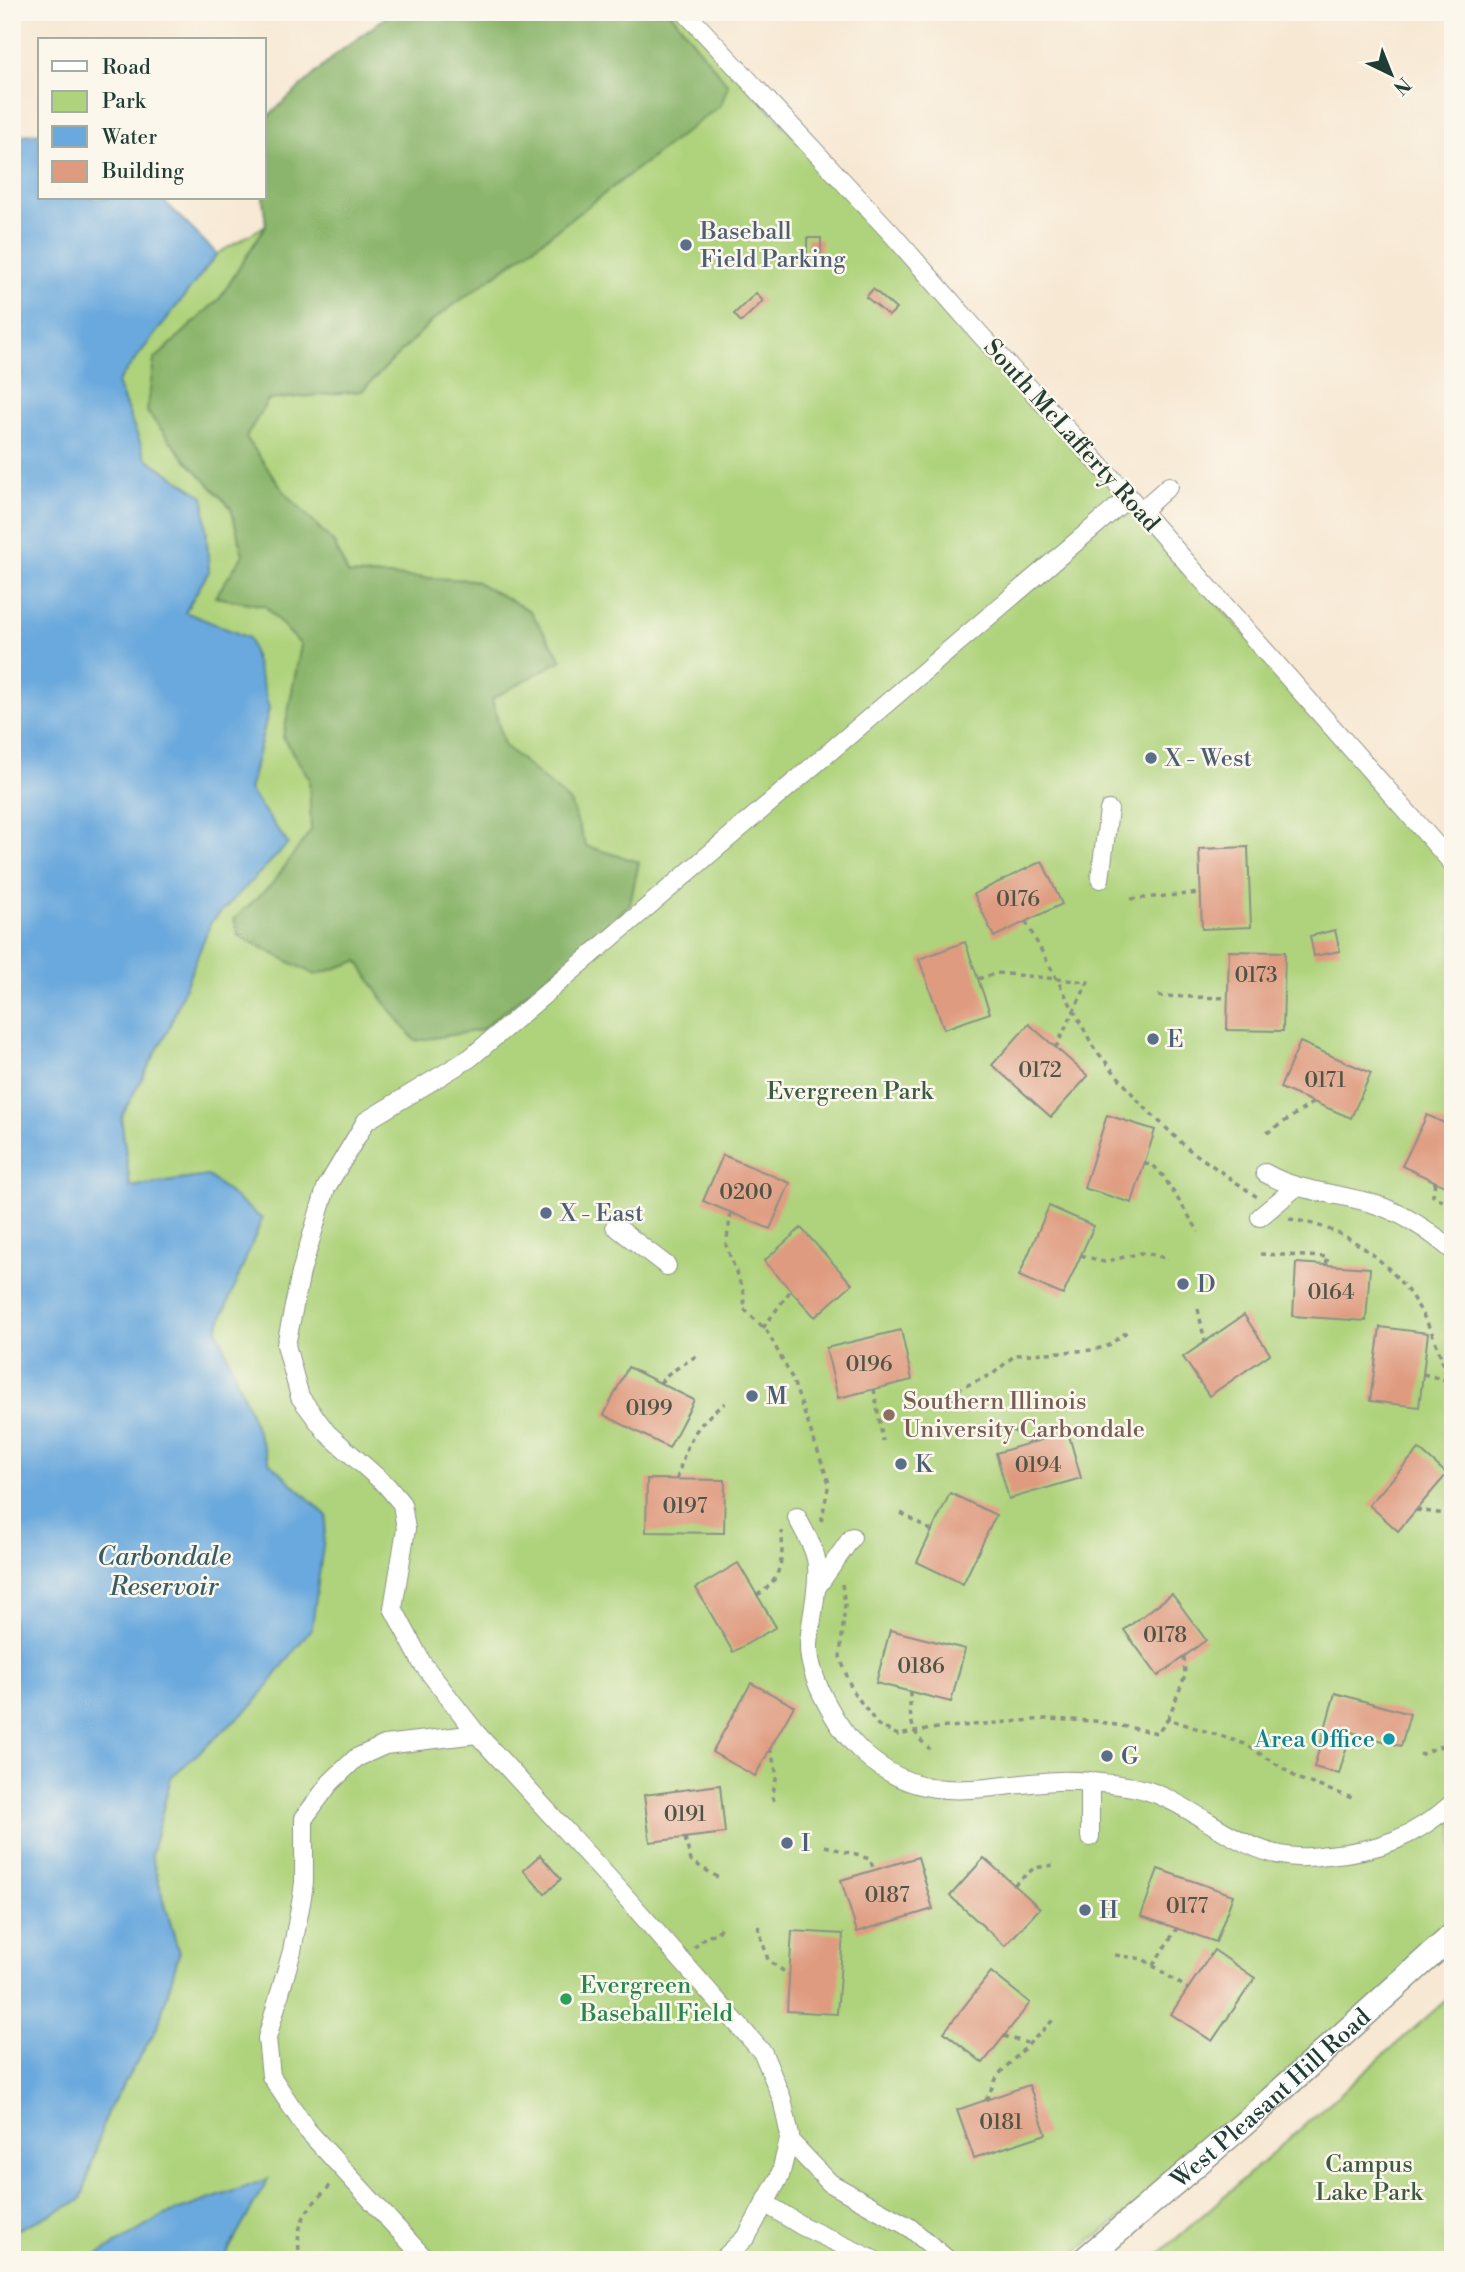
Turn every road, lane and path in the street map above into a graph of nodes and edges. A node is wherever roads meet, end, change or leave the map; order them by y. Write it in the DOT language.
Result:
graph roads {
  1 [pos="685,12"];
  2 [pos="1169,486"];
  3 [pos="1135,504"];
  4 [pos="1109,810"];
  5 [pos="1453,864"];
  6 [pos="1100,879"];
  7 [pos="1201,893"];
  8 [pos="1132,899"];
  9 [pos="1026,922"];
  10 [pos="978,979"];
  11 [pos="1058,981"];
  12 [pos="1158,996"];
  13 [pos="1228,998"];
  14 [pos="1074,1011"];
  15 [pos="1056,1047"];
  16 [pos="1314,1102"];
  17 [pos="1266,1133"];
  18 [pos="1144,1164"];
  19 [pos="1265,1173"];
  20 [pos="1435,1182"];
  21 [pos="1296,1188"];
  22 [pos="1453,1206"];
  23 [pos="1266,1212"];
  24 [pos="731,1213"];
  25 [pos="615,1226"];
  26 [pos="1199,1232"];
  27 [pos="1453,1251"];
  28 [pos="1260,1254"];
  29 [pos="1081,1255"];
  30 [pos="1168,1260"];
  31 [pos="1326,1265"];
  32 [pos="667,1266"];
  33 [pos="791,1290"];
  34 [pos="1198,1309"];
  35 [pos="763,1328"];
  36 [pos="1128,1331"];
  37 [pos="1205,1342"];
  38 [pos="696,1356"];
  39 [pos="1423,1374"];
  40 [pos="1447,1381"];
  41 [pos="1453,1382"];
  42 [pos="660,1383"];
  43 [pos="874,1389"];
  44 [pos="951,1399"];
  45 [pos="725,1403"];
  46 [pos="1453,1419"];
  47 [pos="962,1432"];
  48 [pos="883,1441"];
  49 [pos="1028,1443"];
  50 [pos="677,1479"];
  51 [pos="1416,1510"];
  52 [pos="901,1513"];
  53 [pos="1453,1515"];
  54 [pos="790,1521"];
  55 [pos="821,1524"];
  56 [pos="932,1531"];
  57 [pos="852,1536"];
  58 [pos="832,1563"];
  59 [pos="815,1590"];
  60 [pos="757,1595"];
  61 [pos="1184,1656"];
  62 [pos="910,1692"];
  63 [pos="1168,1719"];
  64 [pos="1453,1727"];
  65 [pos="914,1733"];
  66 [pos="477,1734"];
  67 [pos="770,1748"];
  68 [pos="930,1749"];
  69 [pos="1420,1755"];
  70 [pos="1090,1781"];
  71 [pos="1355,1798"];
  72 [pos="1453,1804"];
  73 [pos="777,1805"];
  74 [pos="1090,1837"];
  75 [pos="685,1838"];
  76 [pos="825,1846"];
  77 [pos="1055,1865"];
  78 [pos="874,1871"];
  79 [pos="719,1878"];
  80 [pos="1014,1885"];
  81 [pos="723,1924"];
  82 [pos="758,1926"];
  83 [pos="1177,1928"];
  84 [pos="1453,1935"];
  85 [pos="1115,1955"];
  86 [pos="681,1960"];
  87 [pos="1153,1966"];
  88 [pos="789,1975"];
  89 [pos="1188,1989"];
  90 [pos="1056,2017"];
  91 [pos="1004,2036"];
  92 [pos="1027,2043"];
  93 [pos="986,2100"];
  94 [pos="789,2140"];
  95 [pos="346,2172"];
  96 [pos="765,2203"];
  97 [pos="301,2260"];
  98 [pos="426,2260"];
  99 [pos="722,2260"];
  100 [pos="874,2260"];
  101 [pos="948,2260"];
  102 [pos="1084,2260"];
  1 -- 3 [label="street, South McLafferty Road"];
  2 -- 3 [label="street"];
  3 -- 5 [label="street, South McLafferty Road"];
  3 -- 66 [label="street"];
  4 -- 6 [label="street"];
  7 -- 8 [label="path"];
  9 -- 11 [label="path"];
  10 -- 11 [label="path"];
  11 -- 14 [label="path"];
  11 -- 14 [label="path"];
  12 -- 13 [label="path"];
  14 -- 15 [label="path"];
  14 -- 23 [label="path"];
  16 -- 17 [label="path"];
  18 -- 26 [label="path"];
  19 -- 21 [label="street"];
  20 -- 22 [label="path"];
  21 -- 23 [label="street"];
  21 -- 27 [label="street"];
  23 -- 40 [label="path"];
  24 -- 35 [label="path"];
  25 -- 32 [label="street"];
  28 -- 31 [label="path"];
  29 -- 30 [label="path"];
  33 -- 35 [label="path"];
  34 -- 37 [label="path"];
  35 -- 55 [label="path"];
  36 -- 44 [label="path"];
  38 -- 42 [label="path"];
  39 -- 40 [label="path"];
  40 -- 41 [label="path"];
  40 -- 46 [label="path"];
  43 -- 48 [label="path"];
  45 -- 50 [label="path"];
  47 -- 49 [label="path"];
  51 -- 53 [label="path"];
  52 -- 56 [label="path"];
  54 -- 59 [label="street"];
  54 -- 60 [label="path"];
  57 -- 58 [label="street"];
  58 -- 59 [label="street"];
  58 -- 65 [label="path"];
  59 -- 70 [label="street"];
  61 -- 63 [label="path"];
  62 -- 65 [label="path"];
  63 -- 65 [label="path"];
  63 -- 71 [label="path"];
  64 -- 69 [label="path"];
  65 -- 68 [label="path"];
  66 -- 86 [label="street"];
  66 -- 95 [label="street"];
  67 -- 73 [label="path"];
  70 -- 72 [label="street"];
  70 -- 74 [label="street"];
  75 -- 79 [label="path"];
  76 -- 78 [label="path"];
  77 -- 80 [label="path"];
  81 -- 86 [label="path"];
  82 -- 88 [label="path"];
  83 -- 87 [label="path"];
  84 -- 102 [label="street, West Pleasant Hill Road"];
  85 -- 87 [label="path"];
  86 -- 94 [label="street"];
  87 -- 89 [label="path"];
  90 -- 92 [label="path"];
  91 -- 92 [label="path"];
  92 -- 93 [label="path"];
  94 -- 96 [label="street"];
  94 -- 101 [label="street"];
  95 -- 97 [label="path"];
  95 -- 98 [label="street"];
  96 -- 99 [label="street"];
  96 -- 100 [label="street"];
}
